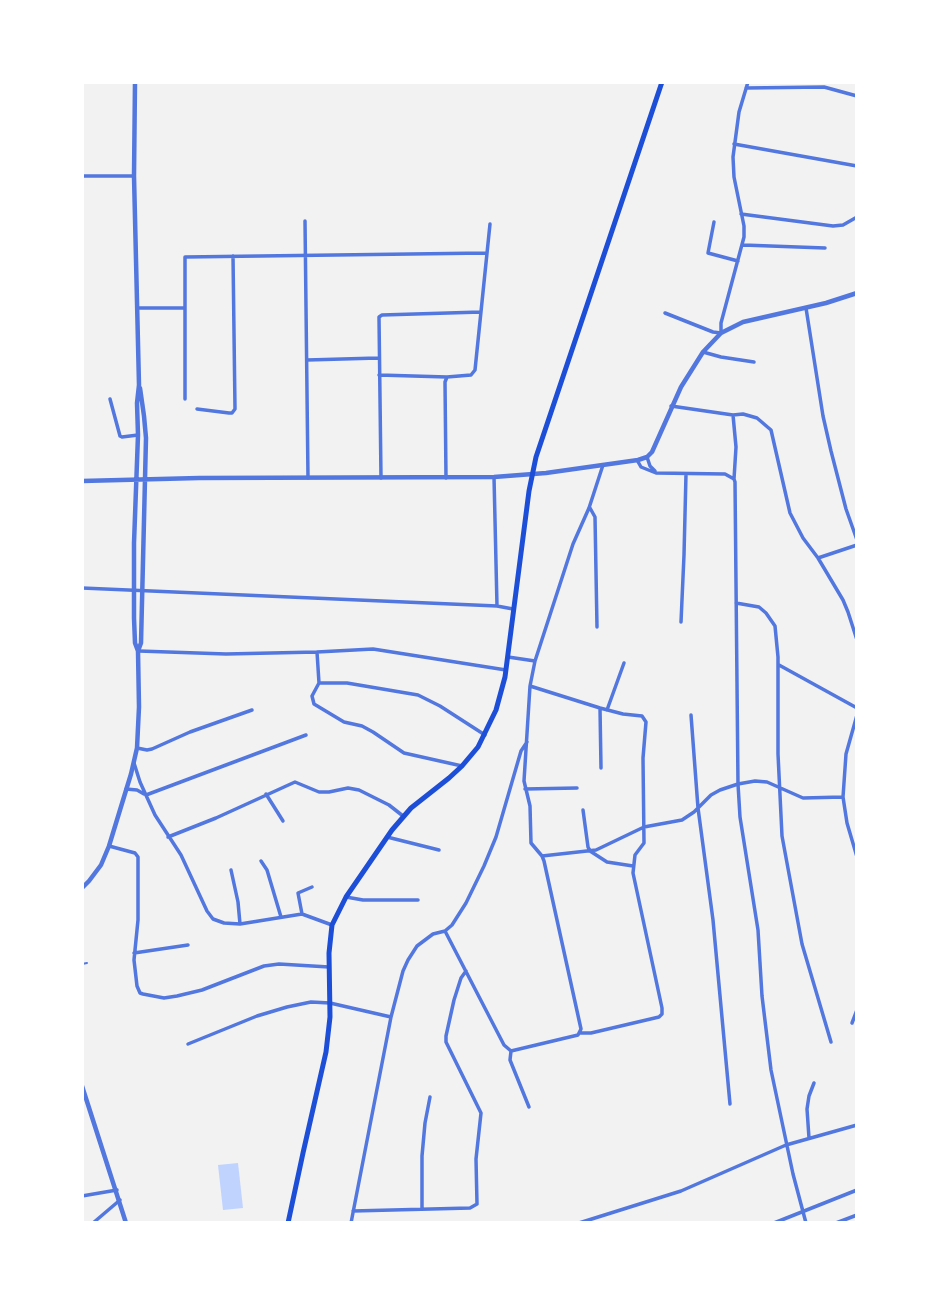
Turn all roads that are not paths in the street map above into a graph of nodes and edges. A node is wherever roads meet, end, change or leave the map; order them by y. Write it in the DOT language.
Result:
graph roads {
  1 [pos="135,82"];
  2 [pos="662,82"];
  3 [pos="748,82"];
  4 [pos="746,88"];
  5 [pos="857,96"];
  6 [pos="734,144"];
  7 [pos="857,166"];
  8 [pos="82,176"];
  9 [pos="134,176"];
  10 [pos="741,214"];
  11 [pos="857,217"];
  12 [pos="305,221"];
  13 [pos="714,222"];
  14 [pos="490,225"];
  15 [pos="743,245"];
  16 [pos="825,247"];
  17 [pos="486,253"];
  18 [pos="304,255"];
  19 [pos="233,256"];
  20 [pos="738,261"];
  21 [pos="857,293"];
  22 [pos="137,308"];
  23 [pos="185,308"];
  24 [pos="806,308"];
  25 [pos="481,312"];
  26 [pos="666,313"];
  27 [pos="721,333"];
  28 [pos="703,352"];
  29 [pos="378,358"];
  30 [pos="307,360"];
  31 [pos="754,362"];
  32 [pos="379,375"];
  33 [pos="447,377"];
  34 [pos="139,384"];
  35 [pos="110,398"];
  36 [pos="185,399"];
  37 [pos="671,406"];
  38 [pos="197,409"];
  39 [pos="733,415"];
  40 [pos="138,435"];
  41 [pos="647,457"];
  42 [pos="637,460"];
  43 [pos="603,465"];
  44 [pos="656,473"];
  45 [pos="532,474"];
  46 [pos="686,474"];
  47 [pos="494,477"];
  48 [pos="308,478"];
  49 [pos="381,478"];
  50 [pos="446,478"];
  51 [pos="136,479"];
  52 [pos="144,479"];
  53 [pos="734,479"];
  54 [pos="82,481"];
  55 [pos="589,508"];
  56 [pos="857,542"];
  57 [pos="818,558"];
  58 [pos="82,588"];
  59 [pos="134,591"];
  60 [pos="141,591"];
  61 [pos="736,603"];
  62 [pos="497,606"];
  63 [pos="514,609"];
  64 [pos="681,622"];
  65 [pos="597,627"];
  66 [pos="857,639"];
  67 [pos="138,650"];
  68 [pos="317,652"];
  69 [pos="508,657"];
  70 [pos="535,661"];
  71 [pos="624,663"];
  72 [pos="778,665"];
  73 [pos="506,670"];
  74 [pos="319,683"];
  75 [pos="530,686"];
  76 [pos="600,708"];
  77 [pos="857,708"];
  78 [pos="252,710"];
  79 [pos="607,710"];
  80 [pos="691,715"];
  81 [pos="857,715"];
  82 [pos="306,735"];
  83 [pos="485,736"];
  84 [pos="527,742"];
  85 [pos="137,748"];
  86 [pos="134,762"];
  87 [pos="462,765"];
  88 [pos="601,768"];
  89 [pos="738,784"];
  90 [pos="780,787"];
  91 [pos="578,788"];
  92 [pos="126,789"];
  93 [pos="525,789"];
  94 [pos="266,794"];
  95 [pos="146,795"];
  96 [pos="844,797"];
  97 [pos="698,808"];
  98 [pos="583,810"];
  99 [pos="403,816"];
  100 [pos="283,821"];
  101 [pos="645,827"];
  102 [pos="857,830"];
  103 [pos="848,831"];
  104 [pos="168,837"];
  105 [pos="387,837"];
  106 [pos="109,846"];
  107 [pos="439,850"];
  108 [pos="590,851"];
  109 [pos="542,856"];
  110 [pos="857,857"];
  111 [pos="261,861"];
  112 [pos="633,866"];
  113 [pos="231,870"];
  114 [pos="312,887"];
  115 [pos="82,888"];
  116 [pos="346,897"];
  117 [pos="418,900"];
  118 [pos="302,914"];
  119 [pos="281,917"];
  120 [pos="240,924"];
  121 [pos="332,925"];
  122 [pos="445,931"];
  123 [pos="188,945"];
  124 [pos="134,953"];
  125 [pos="87,963"];
  126 [pos="82,964"];
  127 [pos="329,967"];
  128 [pos="466,971"];
  129 [pos="330,1003"];
  130 [pos="857,1010"];
  131 [pos="390,1017"];
  132 [pos="852,1023"];
  133 [pos="580,1033"];
  134 [pos="831,1042"];
  135 [pos="188,1044"];
  136 [pos="511,1051"];
  137 [pos="814,1083"];
  138 [pos="82,1086"];
  139 [pos="430,1097"];
  140 [pos="730,1104"];
  141 [pos="529,1107"];
  142 [pos="857,1125"];
  143 [pos="809,1139"];
  144 [pos="786,1145"];
  145 [pos="117,1190"];
  146 [pos="857,1190"];
  147 [pos="82,1196"];
  148 [pos="120,1200"];
  149 [pos="422,1209"];
  150 [pos="353,1211"];
  151 [pos="803,1211"];
  152 [pos="857,1215"];
  153 [pos="93,1223"];
  154 [pos="126,1223"];
  155 [pos="288,1223"];
  156 [pos="351,1223"];
  157 [pos="579,1223"];
  158 [pos="774,1223"];
  159 [pos="806,1223"];
  160 [pos="836,1223"];
  1 -- 9 [label="street"];
  2 -- 45 [label="main road"];
  3 -- 4 [label="street"];
  4 -- 5 [label="street"];
  4 -- 6 [label="street"];
  6 -- 7 [label="street"];
  6 -- 10 [label="street"];
  8 -- 9 [label="street"];
  9 -- 22 [label="street"];
  10 -- 11 [label="street"];
  10 -- 15 [label="street"];
  12 -- 18 [label="street"];
  13 -- 20 [label="street"];
  14 -- 17 [label="street"];
  15 -- 16 [label="street"];
  15 -- 20 [label="street"];
  17 -- 18 [label="street"];
  17 -- 25 [label="street"];
  18 -- 19 [label="street"];
  18 -- 30 [label="street"];
  19 -- 23 [label="street"];
  19 -- 38 [label="street"];
  20 -- 27 [label="street"];
  21 -- 24 [label="street"];
  22 -- 23 [label="street"];
  22 -- 34 [label="street"];
  23 -- 36 [label="street"];
  24 -- 27 [label="street"];
  24 -- 56 [label="street"];
  25 -- 29 [label="street"];
  25 -- 33 [label="street"];
  26 -- 27 [label="street"];
  27 -- 28 [label="street"];
  28 -- 31 [label="street"];
  28 -- 37 [label="street"];
  29 -- 30 [label="street"];
  29 -- 32 [label="street"];
  30 -- 48 [label="street"];
  32 -- 33 [label="street"];
  32 -- 49 [label="street"];
  33 -- 50 [label="street"];
  34 -- 40 [label="street"];
  34 -- 52 [label="street"];
  35 -- 40 [label="street"];
  37 -- 39 [label="street"];
  37 -- 41 [label="street"];
  39 -- 53 [label="street"];
  39 -- 57 [label="street"];
  40 -- 51 [label="street"];
  41 -- 42 [label="street"];
  41 -- 44 [label="street"];
  42 -- 43 [label="street"];
  42 -- 44 [label="street"];
  43 -- 45 [label="street"];
  43 -- 55 [label="street"];
  44 -- 46 [label="street"];
  45 -- 47 [label="street"];
  45 -- 63 [label="main road"];
  46 -- 53 [label="street"];
  46 -- 64 [label="street"];
  47 -- 50 [label="street"];
  47 -- 62 [label="street"];
  48 -- 49 [label="street"];
  48 -- 52 [label="street"];
  49 -- 50 [label="street"];
  51 -- 52 [label="street"];
  51 -- 54 [label="street"];
  51 -- 59 [label="street"];
  52 -- 60 [label="street"];
  53 -- 61 [label="street"];
  55 -- 65 [label="street"];
  55 -- 70 [label="street"];
  56 -- 57 [label="street"];
  57 -- 66 [label="street"];
  58 -- 59 [label="street"];
  59 -- 60 [label="street"];
  59 -- 67 [label="street"];
  60 -- 62 [label="street"];
  60 -- 67 [label="street"];
  61 -- 72 [label="street"];
  61 -- 89 [label="street"];
  62 -- 63 [label="street"];
  63 -- 69 [label="main road"];
  67 -- 68 [label="street"];
  67 -- 85 [label="street"];
  68 -- 73 [label="street"];
  68 -- 74 [label="street"];
  69 -- 70 [label="street"];
  69 -- 73 [label="main road"];
  70 -- 75 [label="street"];
  71 -- 79 [label="street"];
  72 -- 77 [label="street"];
  72 -- 90 [label="street"];
  73 -- 83 [label="main road"];
  74 -- 83 [label="street"];
  74 -- 87 [label="street"];
  75 -- 76 [label="street"];
  75 -- 84 [label="street"];
  76 -- 79 [label="street"];
  76 -- 88 [label="street"];
  78 -- 85 [label="street"];
  79 -- 101 [label="street"];
  80 -- 97 [label="street"];
  81 -- 96 [label="street"];
  82 -- 95 [label="street"];
  83 -- 87 [label="main road"];
  84 -- 93 [label="street"];
  84 -- 122 [label="street"];
  85 -- 86 [label="street"];
  86 -- 92 [label="street"];
  86 -- 95 [label="street"];
  87 -- 99 [label="main road"];
  89 -- 90 [label="street"];
  89 -- 97 [label="street"];
  89 -- 144 [label="street"];
  90 -- 96 [label="street"];
  90 -- 134 [label="street"];
  91 -- 93 [label="street"];
  92 -- 95 [label="street"];
  92 -- 106 [label="street"];
  93 -- 109 [label="street"];
  94 -- 99 [label="street"];
  94 -- 100 [label="street"];
  94 -- 104 [label="street"];
  95 -- 104 [label="street"];
  96 -- 103 [label="street"];
  97 -- 101 [label="street"];
  97 -- 140 [label="street"];
  98 -- 108 [label="street"];
  99 -- 105 [label="main road"];
  101 -- 108 [label="street"];
  101 -- 112 [label="street"];
  102 -- 103 [label="street"];
  103 -- 110 [label="street"];
  104 -- 120 [label="street"];
  105 -- 107 [label="street"];
  105 -- 116 [label="main road"];
  106 -- 115 [label="street"];
  106 -- 124 [label="street"];
  108 -- 109 [label="street"];
  108 -- 112 [label="street"];
  109 -- 133 [label="street"];
  111 -- 119 [label="street"];
  112 -- 133 [label="street"];
  113 -- 120 [label="street"];
  114 -- 118 [label="street"];
  116 -- 117 [label="street"];
  116 -- 121 [label="main road"];
  118 -- 119 [label="street"];
  118 -- 121 [label="street"];
  119 -- 120 [label="street"];
  121 -- 127 [label="main road"];
  122 -- 128 [label="street"];
  122 -- 131 [label="street"];
  123 -- 124 [label="street"];
  124 -- 127 [label="street"];
  125 -- 126 [label="lane"];
  127 -- 129 [label="main road"];
  128 -- 136 [label="street"];
  128 -- 149 [label="street"];
  129 -- 131 [label="street"];
  129 -- 135 [label="street"];
  129 -- 155 [label="main road"];
  130 -- 132 [label="street"];
  131 -- 150 [label="street"];
  133 -- 136 [label="street"];
  136 -- 141 [label="street"];
  137 -- 143 [label="street"];
  138 -- 145 [label="street"];
  139 -- 149 [label="street"];
  142 -- 143 [label="street"];
  143 -- 144 [label="street"];
  144 -- 151 [label="street"];
  144 -- 157 [label="street"];
  145 -- 147 [label="street"];
  145 -- 148 [label="street"];
  146 -- 151 [label="street"];
  148 -- 153 [label="street"];
  148 -- 154 [label="street"];
  149 -- 150 [label="street"];
  150 -- 156 [label="street"];
  151 -- 158 [label="street"];
  151 -- 159 [label="street"];
  152 -- 160 [label="street"];
}
